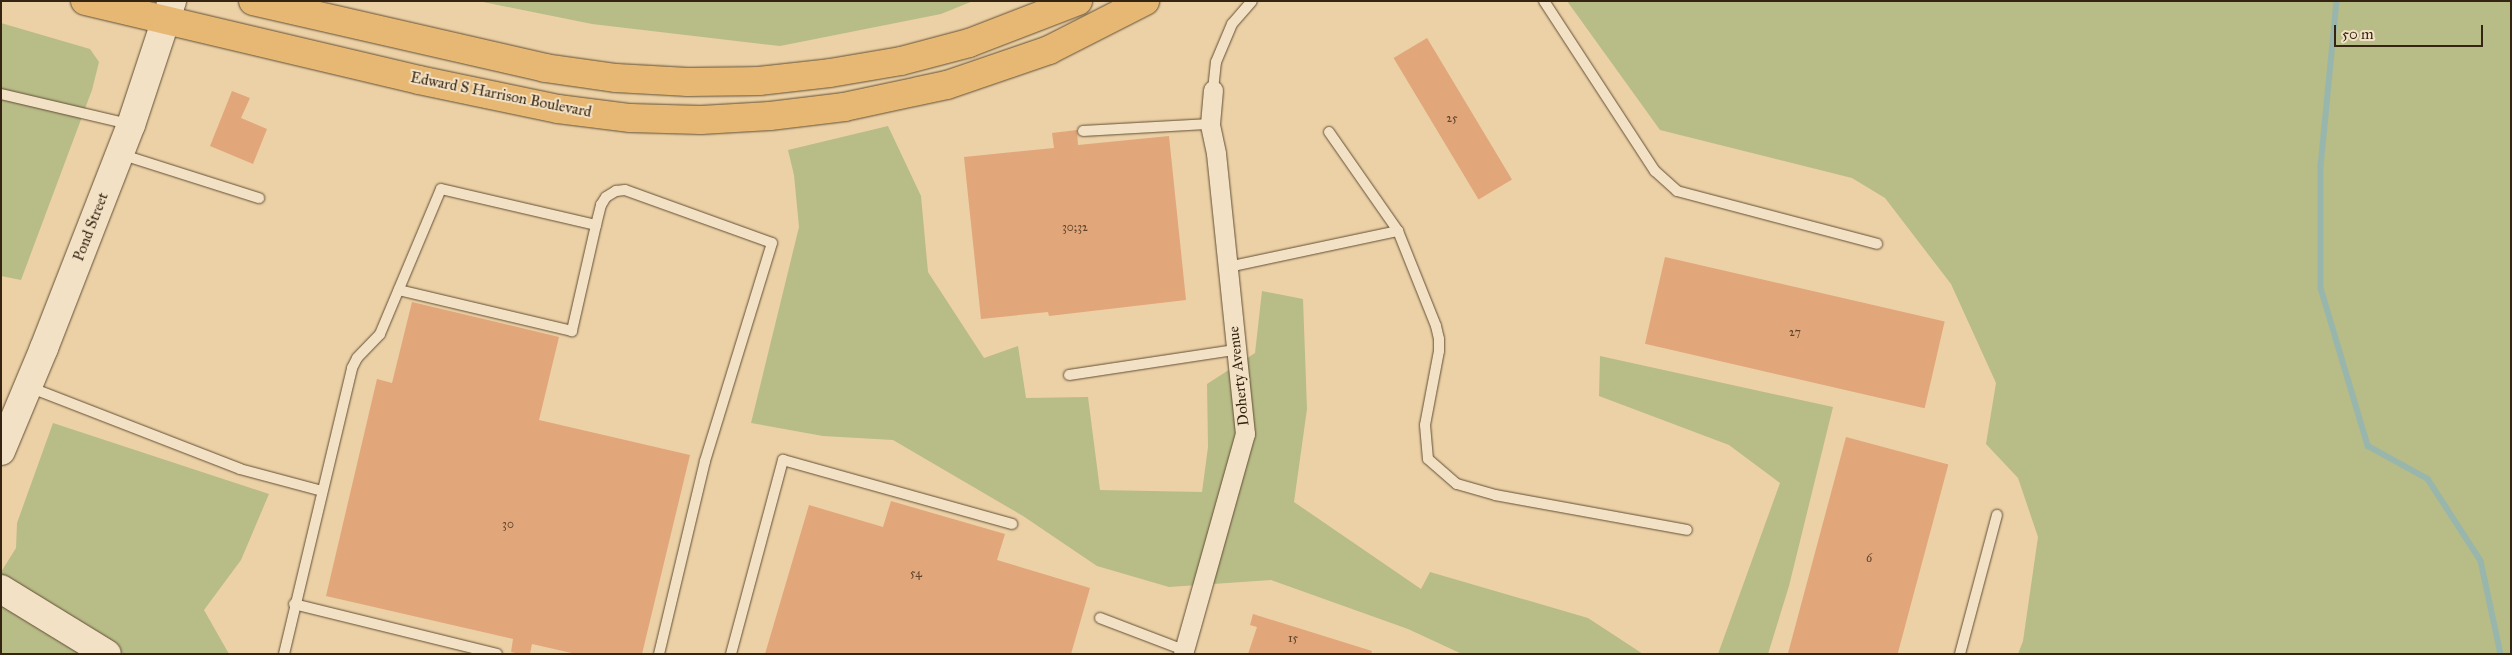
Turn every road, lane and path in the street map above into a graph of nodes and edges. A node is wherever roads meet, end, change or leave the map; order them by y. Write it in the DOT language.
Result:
graph roads {
  1 [pos="85,1"];
  2 [pos="253,1"];
  3 [pos="1078,1"];
  4 [pos="1145,1"];
  5 [pos="1252,1"];
  6 [pos="1544,1"];
  7 [pos="170,11"];
  8 [pos="1213,90"];
  9 [pos="1,94"];
  10 [pos="131,124"];
  11 [pos="1210,124"];
  12 [pos="1083,131"];
  13 [pos="1329,132"];
  14 [pos="119,154"];
  15 [pos="259,198"];
  16 [pos="596,225"];
  17 [pos="1398,231"];
  18 [pos="1878,244"];
  19 [pos="1228,267"];
  20 [pos="399,290"];
  21 [pos="1235,350"];
  22 [pos="1069,375"];
  23 [pos="28,387"];
  24 [pos="1,450"];
  25 [pos="322,491"];
  26 [pos="1998,515"];
  27 [pos="1012,524"];
  28 [pos="1687,530"];
  29 [pos="1,589"];
  30 [pos="294,604"];
  31 [pos="1100,618"];
  32 [pos="1184,652"];
  33 [pos="107,654"];
  34 [pos="284,654"];
  35 [pos="497,654"];
  36 [pos="659,654"];
  37 [pos="731,654"];
  38 [pos="1960,654"];
  1 -- 7 [label="main road, Edward S Harrison Boulevard"];
  2 -- 3 [label="main road"];
  4 -- 7 [label="main road, Edward S Harrison Boulevard"];
  5 -- 8 [label="lane"];
  6 -- 18 [label="lane"];
  7 -- 10 [label="street, Pond Street"];
  8 -- 11 [label="street, Doherty Avenue"];
  9 -- 10 [label="lane"];
  10 -- 14 [label="street, Pond Street"];
  11 -- 12 [label="lane"];
  11 -- 19 [label="street, Doherty Avenue"];
  13 -- 17 [label="lane"];
  14 -- 15 [label="lane"];
  14 -- 23 [label="street, Pond Street"];
  16 -- 20 [label="lane"];
  16 -- 20 [label="lane"];
  16 -- 36 [label="lane"];
  17 -- 19 [label="lane"];
  17 -- 28 [label="lane"];
  19 -- 21 [label="street, Doherty Avenue"];
  20 -- 25 [label="lane"];
  21 -- 22 [label="lane"];
  21 -- 32 [label="street, Doherty Avenue"];
  23 -- 24 [label="street, Pond Street"];
  23 -- 25 [label="lane"];
  25 -- 30 [label="lane"];
  26 -- 38 [label="lane"];
  27 -- 37 [label="lane"];
  29 -- 33 [label="street"];
  30 -- 34 [label="lane"];
  30 -- 35 [label="lane"];
  31 -- 32 [label="lane"];
}
